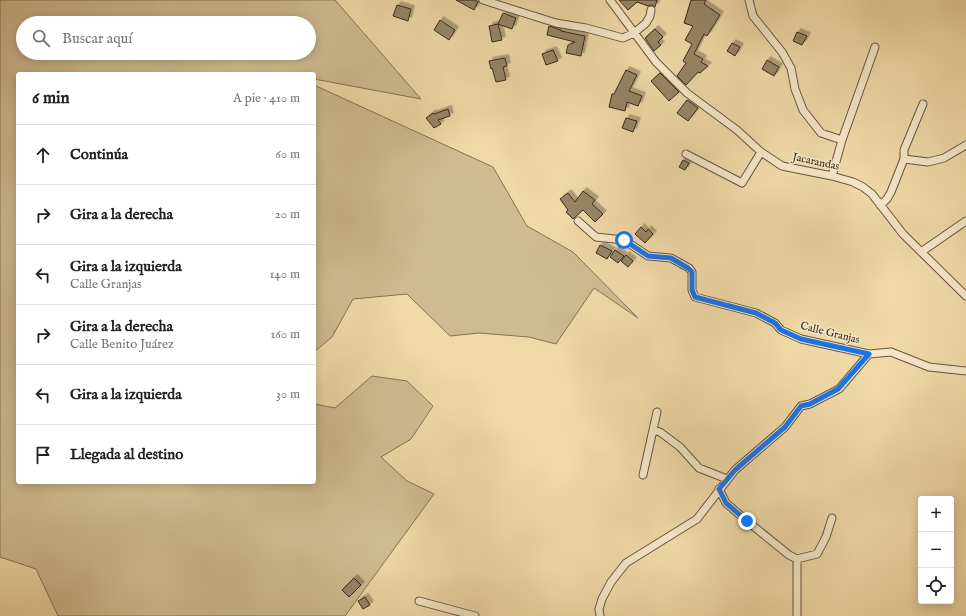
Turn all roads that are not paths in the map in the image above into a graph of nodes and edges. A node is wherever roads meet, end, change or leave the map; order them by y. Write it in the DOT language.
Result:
graph roads {
  1 [pos="483,0"];
  2 [pos="610,0"];
  3 [pos="749,0"];
  4 [pos="651,10"];
  5 [pos="634,33"];
  6 [pos="875,47"];
  7 [pos="923,104"];
  8 [pos="842,140"];
  9 [pos="966,145"];
  10 [pos="761,152"];
  11 [pos="686,154"];
  12 [pos="904,159"];
  13 [pos="832,176"];
  14 [pos="880,205"];
  15 [pos="578,221"];
  16 [pos="966,221"];
  17 [pos="921,252"];
  18 [pos="966,296"];
  19 [pos="869,354"];
  20 [pos="966,371"];
  21 [pos="657,412"];
  22 [pos="653,430"];
  23 [pos="643,475"];
  24 [pos="727,479"];
  25 [pos="719,489"];
  26 [pos="832,518"];
  27 [pos="797,559"];
  28 [pos="419,601"];
  29 [pos="474,616"];
  30 [pos="600,616"];
  31 [pos="797,616"];
  1 -- 5 [label="street"];
  2 -- 5 [label="street, Jacarandas"];
  3 -- 8 [label="street"];
  4 -- 5 [label="street"];
  5 -- 10 [label="street, Jacarandas"];
  6 -- 8 [label="street"];
  7 -- 12 [label="street"];
  8 -- 13 [label="street"];
  9 -- 12 [label="street"];
  10 -- 11 [label="street"];
  10 -- 13 [label="street, Jacarandas"];
  12 -- 14 [label="street"];
  13 -- 14 [label="street, Jacarandas"];
  14 -- 17 [label="street, Jacarandas"];
  15 -- 19 [label="street, Calle Granjas"];
  16 -- 17 [label="street"];
  17 -- 18 [label="street, Jacarandas"];
  19 -- 20 [label="street, Calle Granjas"];
  19 -- 24 [label="street"];
  21 -- 22 [label="street"];
  22 -- 23 [label="street"];
  22 -- 24 [label="street"];
  24 -- 25 [label="street"];
  25 -- 27 [label="street"];
  25 -- 30 [label="street"];
  26 -- 27 [label="street"];
  27 -- 31 [label="street"];
  28 -- 29 [label="street"];
}
